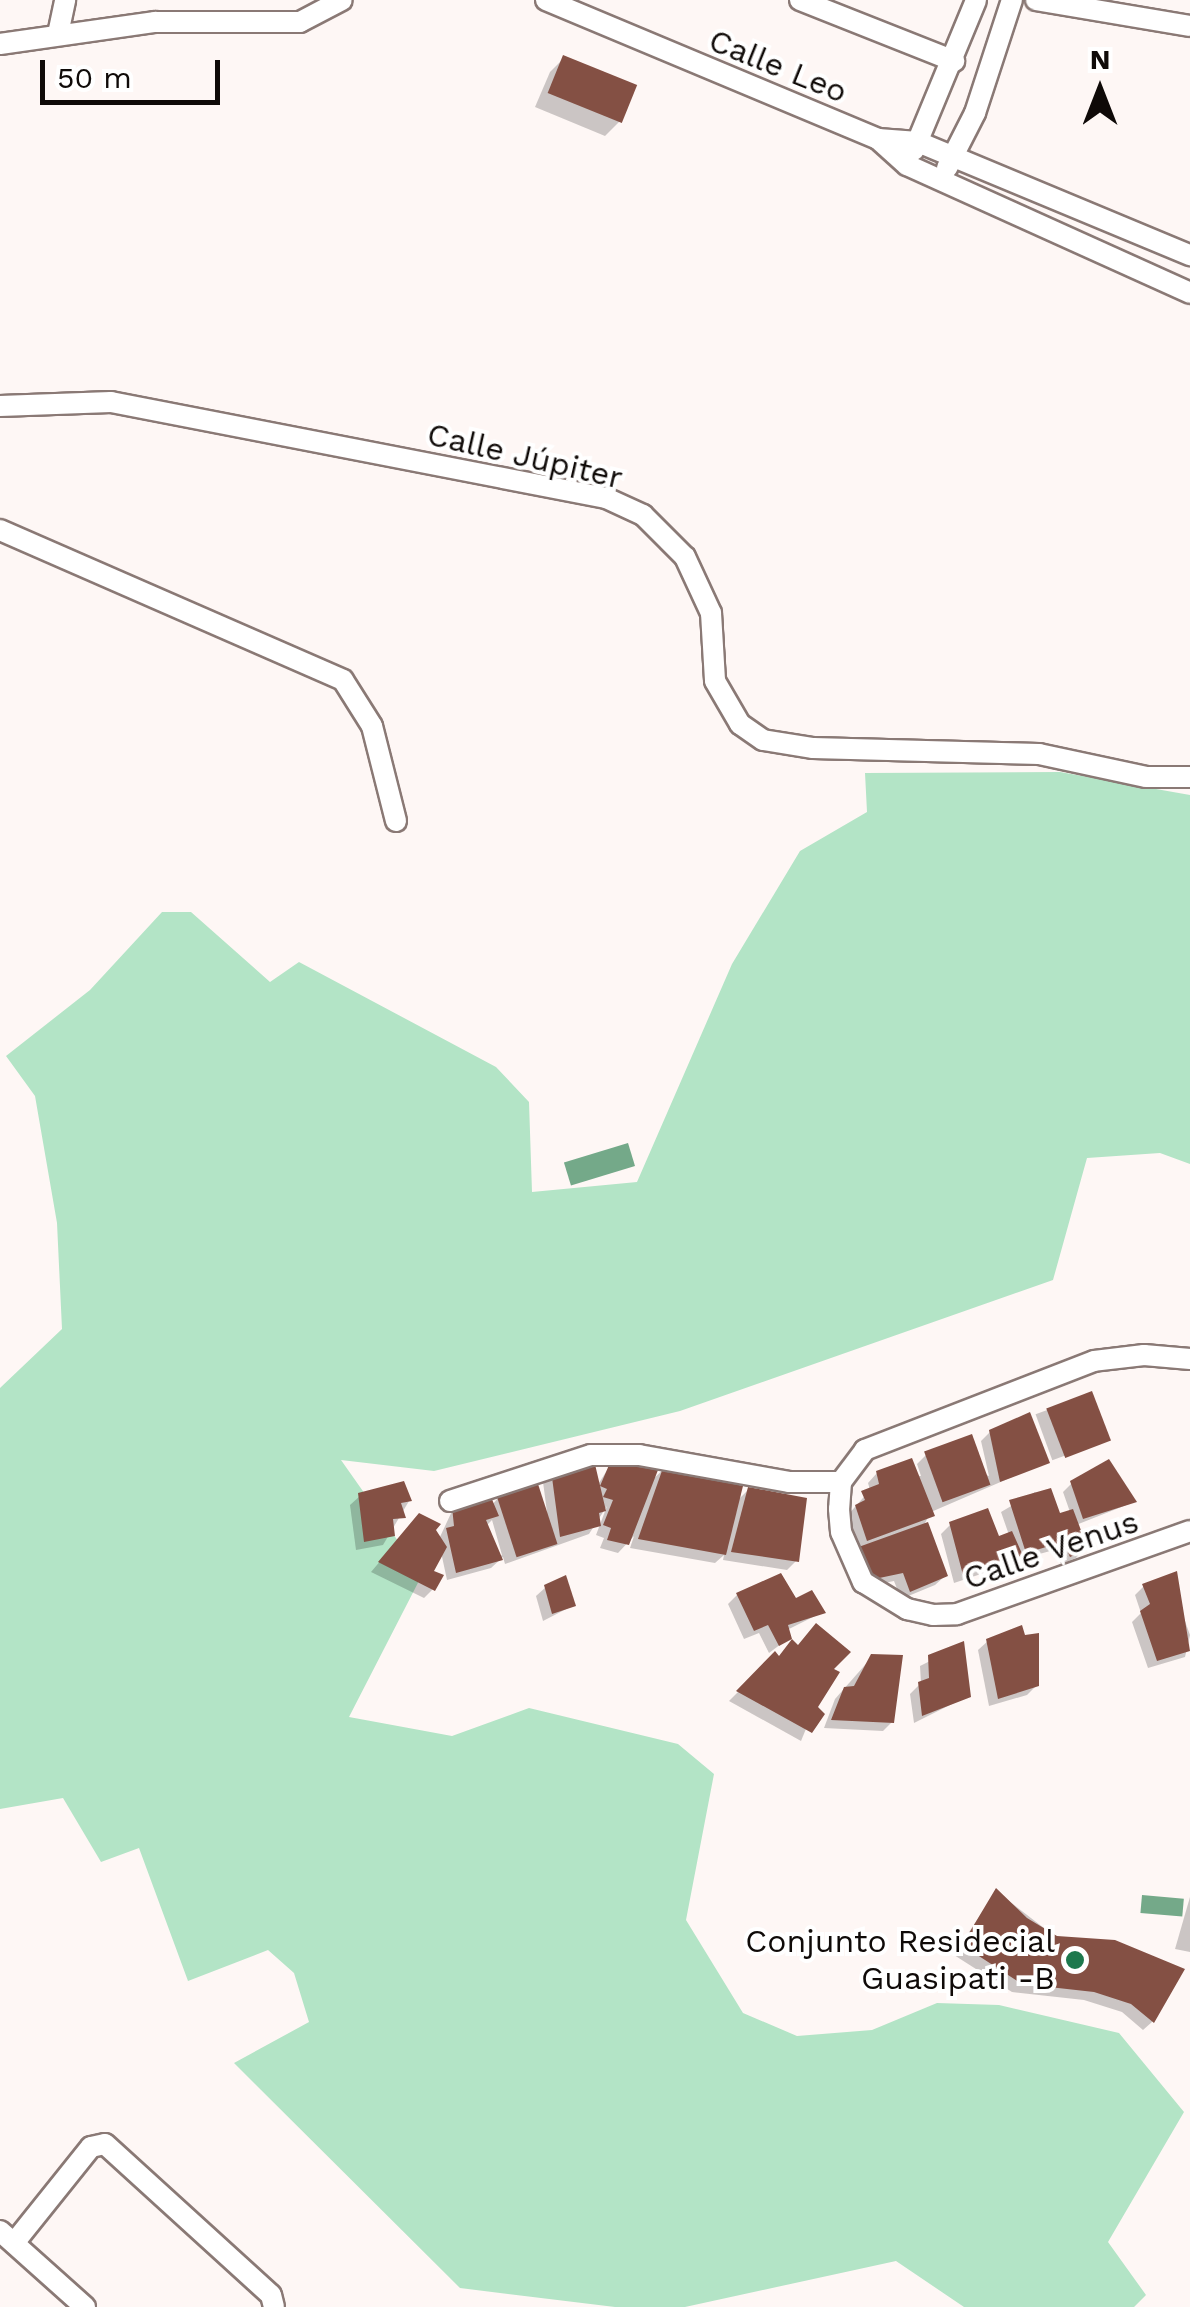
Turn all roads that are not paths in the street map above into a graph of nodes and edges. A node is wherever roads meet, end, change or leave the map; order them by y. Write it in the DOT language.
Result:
graph roads {
  1 [pos="65,0"];
  2 [pos="342,0"];
  3 [pos="546,0"];
  4 [pos="800,0"];
  5 [pos="976,0"];
  6 [pos="1012,0"];
  7 [pos="1036,0"];
  8 [pos="318,7"];
  9 [pos="968,23"];
  10 [pos="1190,26"];
  11 [pos="1004,33"];
  12 [pos="58,34"];
  13 [pos="0,44"];
  14 [pos="954,61"];
  15 [pos="936,106"];
  16 [pos="976,112"];
  17 [pos="878,139"];
  18 [pos="918,142"];
  19 [pos="953,157"];
  20 [pos="907,165"];
  21 [pos="942,178"];
  22 [pos="1190,256"];
  23 [pos="1190,293"];
  24 [pos="0,406"];
  25 [pos="0,530"];
  26 [pos="1190,777"];
  27 [pos="396,822"];
  28 [pos="1190,1360"];
  29 [pos="841,1482"];
  30 [pos="450,1501"];
  31 [pos="1190,1531"];
  32 [pos="7,2237"];
  33 [pos="85,2307"];
  34 [pos="274,2307"];
  1 -- 12 [label="street"];
  2 -- 8 [label="street"];
  3 -- 17 [label="street, Calle Leo"];
  4 -- 14 [label="street"];
  5 -- 9 [label="street"];
  6 -- 11 [label="street"];
  7 -- 10 [label="street"];
  8 -- 12 [label="street"];
  9 -- 11 [label="street"];
  9 -- 14 [label="street"];
  11 -- 16 [label="street"];
  12 -- 13 [label="street"];
  14 -- 15 [label="street"];
  15 -- 16 [label="street"];
  15 -- 18 [label="street"];
  16 -- 19 [label="street"];
  17 -- 18 [label="street, Calle Leo"];
  17 -- 20 [label="street, Calle Leo"];
  18 -- 19 [label="street, Calle Leo"];
  18 -- 20 [label="street"];
  19 -- 21 [label="street"];
  19 -- 22 [label="street, Calle Leo"];
  20 -- 21 [label="street"];
  21 -- 23 [label="street"];
  24 -- 26 [label="street, Calle Júpiter"];
  25 -- 27 [label="street"];
  28 -- 29 [label="street"];
  29 -- 30 [label="street"];
  29 -- 31 [label="street, Calle Venus"];
  32 -- 33 [label="street"];
  32 -- 34 [label="street"];
}
